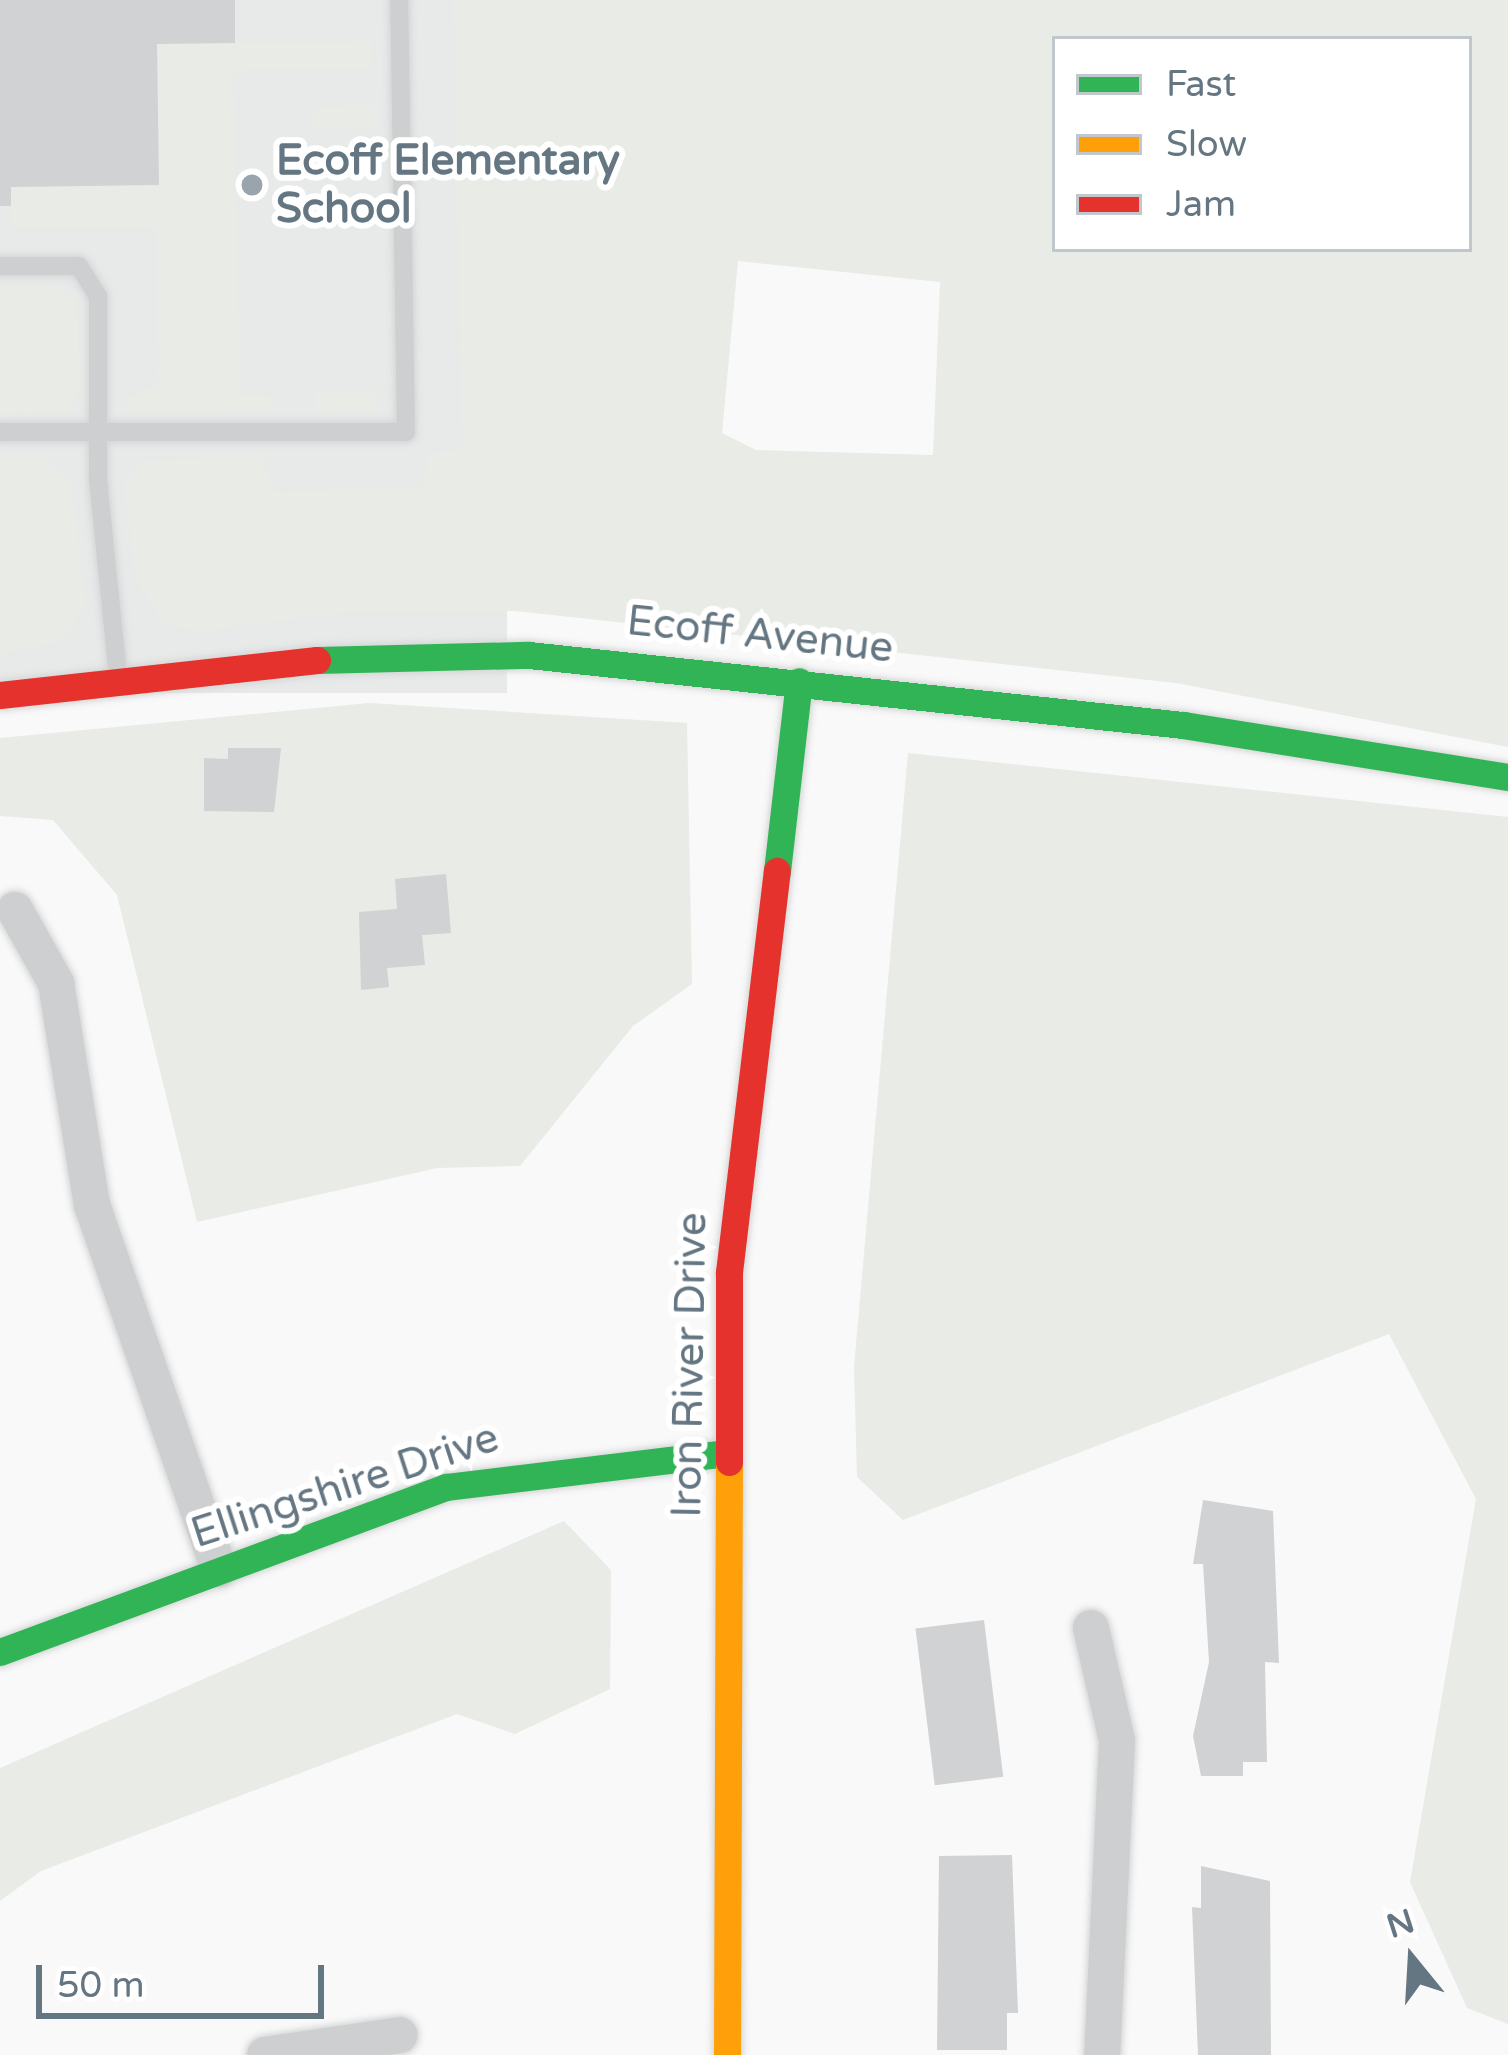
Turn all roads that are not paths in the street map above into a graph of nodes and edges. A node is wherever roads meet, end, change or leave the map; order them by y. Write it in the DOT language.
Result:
graph roads {
  1 [pos="400,0"];
  2 [pos="0,266"];
  3 [pos="0,432"];
  4 [pos="98,434"];
  5 [pos="118,681"];
  6 [pos="799,681"];
  7 [pos="0,695"];
  8 [pos="1508,777"];
  9 [pos="15,910"];
  10 [pos="728,1453"];
  11 [pos="219,1570"];
  12 [pos="1091,1628"];
  13 [pos="0,1652"];
  14 [pos="400,2035"];
  15 [pos="265,2055"];
  16 [pos="727,2055"];
  17 [pos="1102,2055"];
  1 -- 4 [label="lane"];
  2 -- 4 [label="lane"];
  3 -- 4 [label="lane"];
  4 -- 5 [label="lane"];
  5 -- 6 [label="street, Ecoff Avenue"];
  5 -- 7 [label="street, Ecoff Avenue"];
  6 -- 8 [label="street, Ecoff Avenue"];
  6 -- 10 [label="street, Iron River Drive"];
  9 -- 11 [label="street"];
  10 -- 11 [label="street, Ellingshire Drive"];
  10 -- 16 [label="street, Iron River Drive"];
  11 -- 13 [label="street, Ellingshire Drive"];
  12 -- 17 [label="street"];
  14 -- 15 [label="street"];
}
